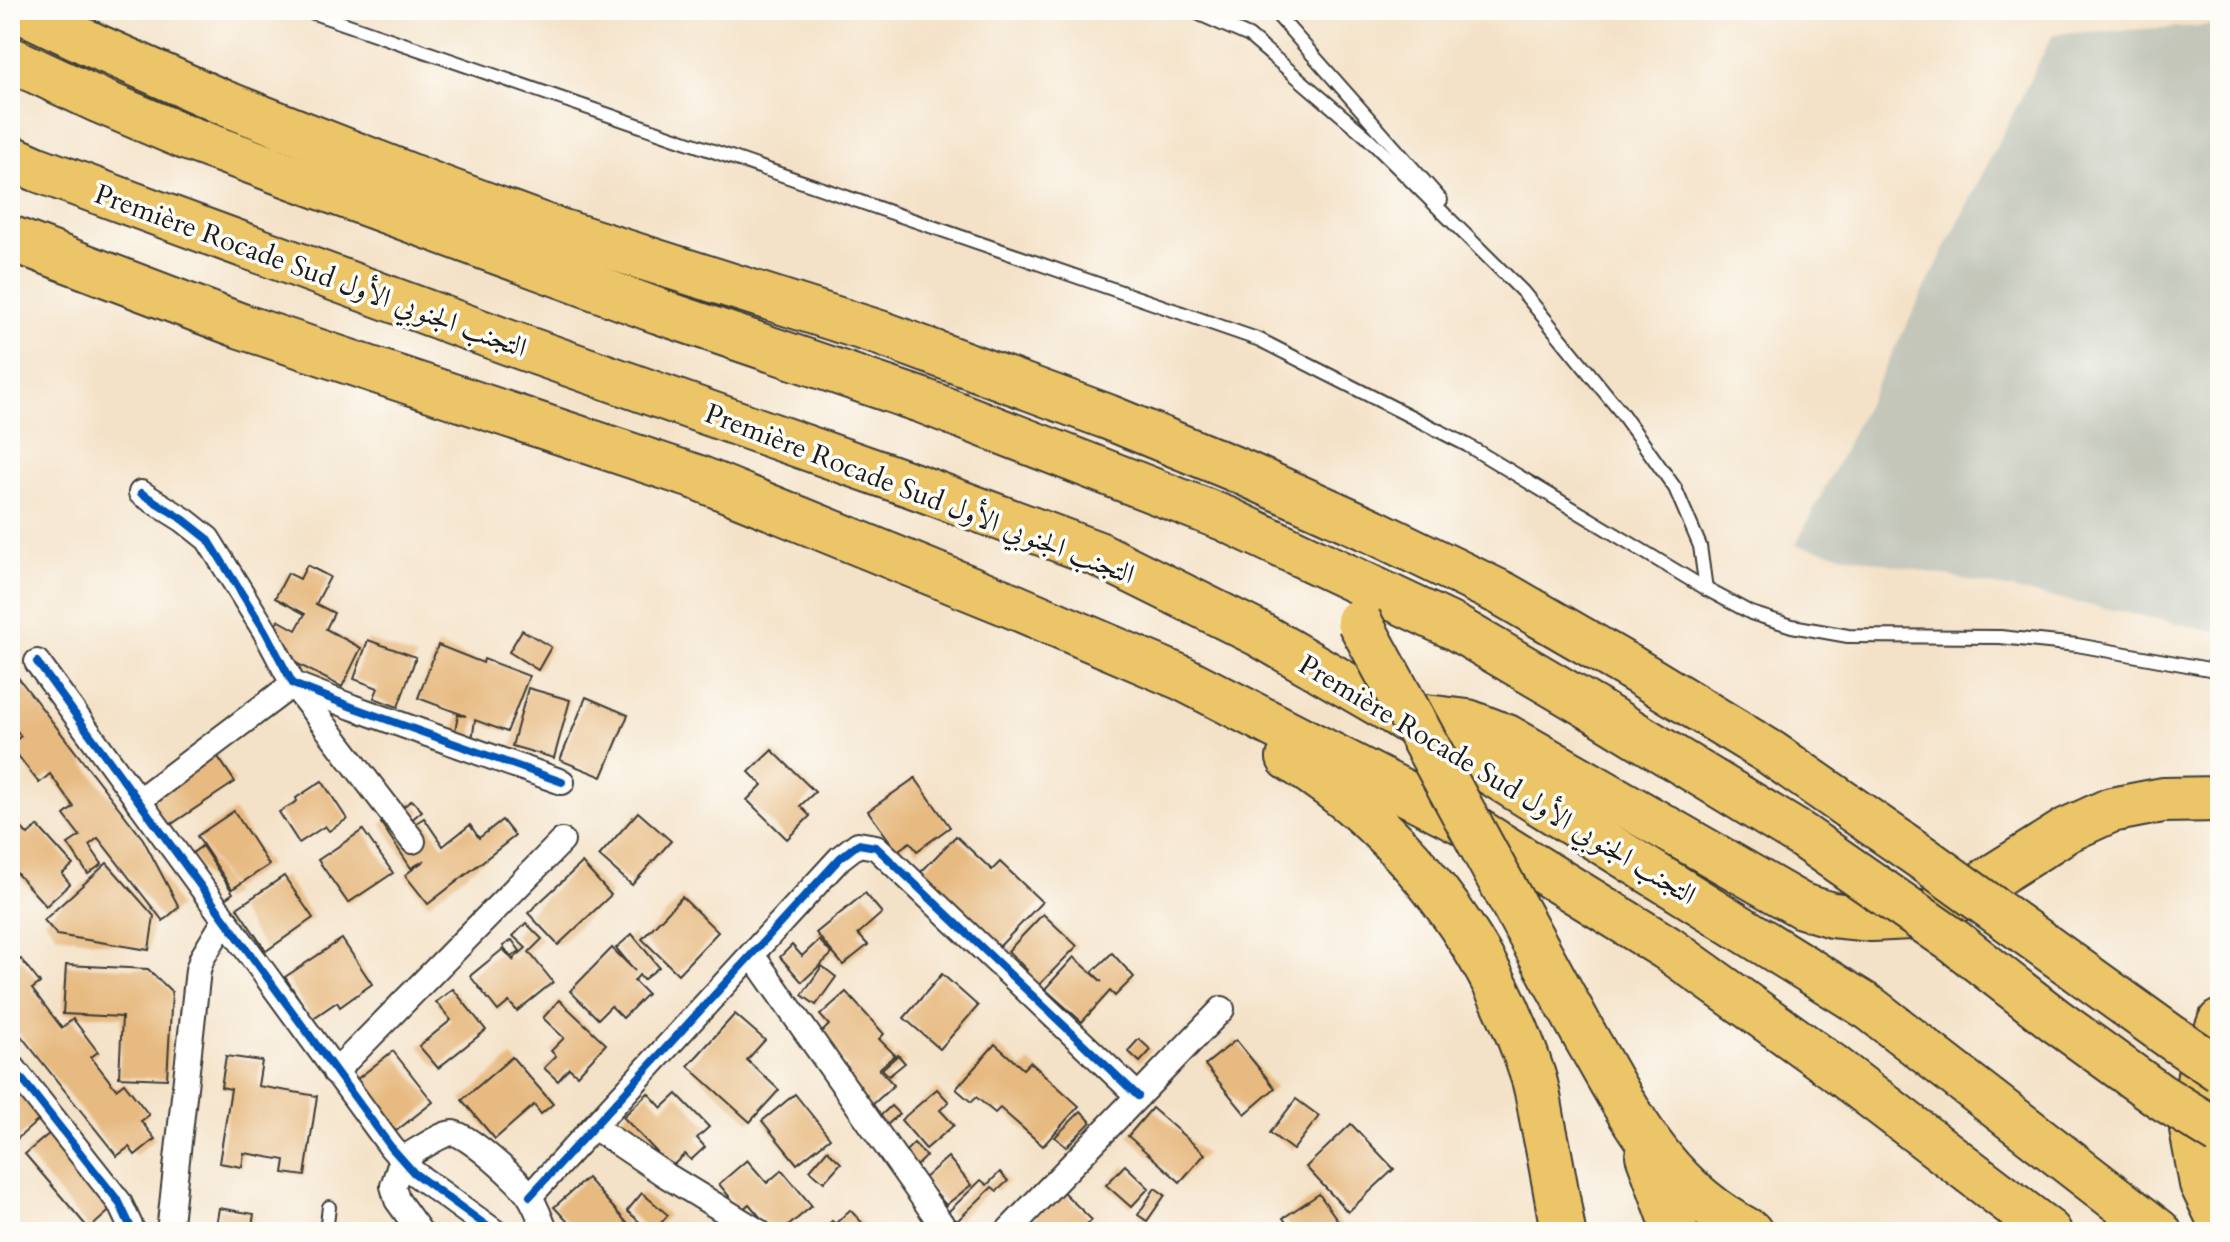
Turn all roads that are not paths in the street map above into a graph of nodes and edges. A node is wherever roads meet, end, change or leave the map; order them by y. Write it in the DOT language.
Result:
graph roads {
  1 [pos="20,10"];
  2 [pos="305,10"];
  3 [pos="1190,10"];
  4 [pos="1273,10"];
  5 [pos="10,59"];
  6 [pos="10,157"];
  7 [pos="10,238"];
  8 [pos="1523,292"];
  9 [pos="141,493"];
  10 [pos="1226,519"];
  11 [pos="1706,589"];
  12 [pos="37,662"];
  13 [pos="2220,671"];
  14 [pos="1182,678"];
  15 [pos="293,684"];
  16 [pos="1395,713"];
  17 [pos="562,782"];
  18 [pos="2220,799"];
  19 [pos="138,801"];
  20 [pos="413,841"];
  21 [pos="562,841"];
  22 [pos="225,920"];
  23 [pos="752,955"];
  24 [pos="1222,1009"];
  25 [pos="2220,1022"];
  26 [pos="10,1064"];
  27 [pos="2220,1070"];
  28 [pos="335,1072"];
  29 [pos="1138,1096"];
  30 [pos="594,1127"];
  31 [pos="1639,1131"];
  32 [pos="2220,1133"];
  33 [pos="402,1159"];
  34 [pos="530,1196"];
  35 [pos="329,1207"];
  36 [pos="2220,1221"];
  37 [pos="133,1232"];
  38 [pos="169,1232"];
  39 [pos="326,1232"];
  40 [pos="420,1232"];
  41 [pos="495,1232"];
  42 [pos="546,1232"];
  43 [pos="759,1232"];
  44 [pos="947,1232"];
  45 [pos="1007,1232"];
  46 [pos="1563,1232"];
  47 [pos="1676,1232"];
  48 [pos="1750,1232"];
  49 [pos="2049,1232"];
  50 [pos="2159,1232"];
  1 -- 27 [label="highway, bridge"];
  2 -- 11 [label="lane"];
  3 -- 8 [label="lane"];
  4 -- 8 [label="lane"];
  5 -- 10 [label="highway"];
  6 -- 16 [label="highway, Première Rocade Sud التجنب الجنوبي الأول"];
  7 -- 14 [label="highway, Première Rocade Sud التجنب الجنوبي الأول"];
  8 -- 11 [label="lane"];
  9 -- 15 [label="street"];
  10 -- 31 [label="highway, bridge"];
  10 -- 32 [label="highway, bridge"];
  11 -- 13 [label="lane"];
  12 -- 19 [label="street"];
  14 -- 46 [label="highway"];
  14 -- 49 [label="highway, Première Rocade Sud التجنب الجنوبي الأول"];
  15 -- 17 [label="street"];
  15 -- 19 [label="street"];
  15 -- 20 [label="street"];
  16 -- 18 [label="highway"];
  16 -- 50 [label="highway, Première Rocade Sud التجنب الجنوبي الأول"];
  19 -- 22 [label="street"];
  21 -- 28 [label="street"];
  22 -- 28 [label="street"];
  22 -- 38 [label="street"];
  23 -- 29 [label="street"];
  23 -- 30 [label="street"];
  23 -- 44 [label="street"];
  24 -- 29 [label="street"];
  25 -- 36 [label="highway"];
  26 -- 37 [label="street"];
  28 -- 33 [label="street"];
  29 -- 45 [label="street"];
  30 -- 34 [label="street"];
  30 -- 43 [label="street"];
  31 -- 47 [label="highway"];
  31 -- 48 [label="highway"];
  33 -- 34 [label="street"];
  33 -- 40 [label="street"];
  33 -- 41 [label="street"];
  34 -- 42 [label="street"];
  35 -- 39 [label="lane"];
}
